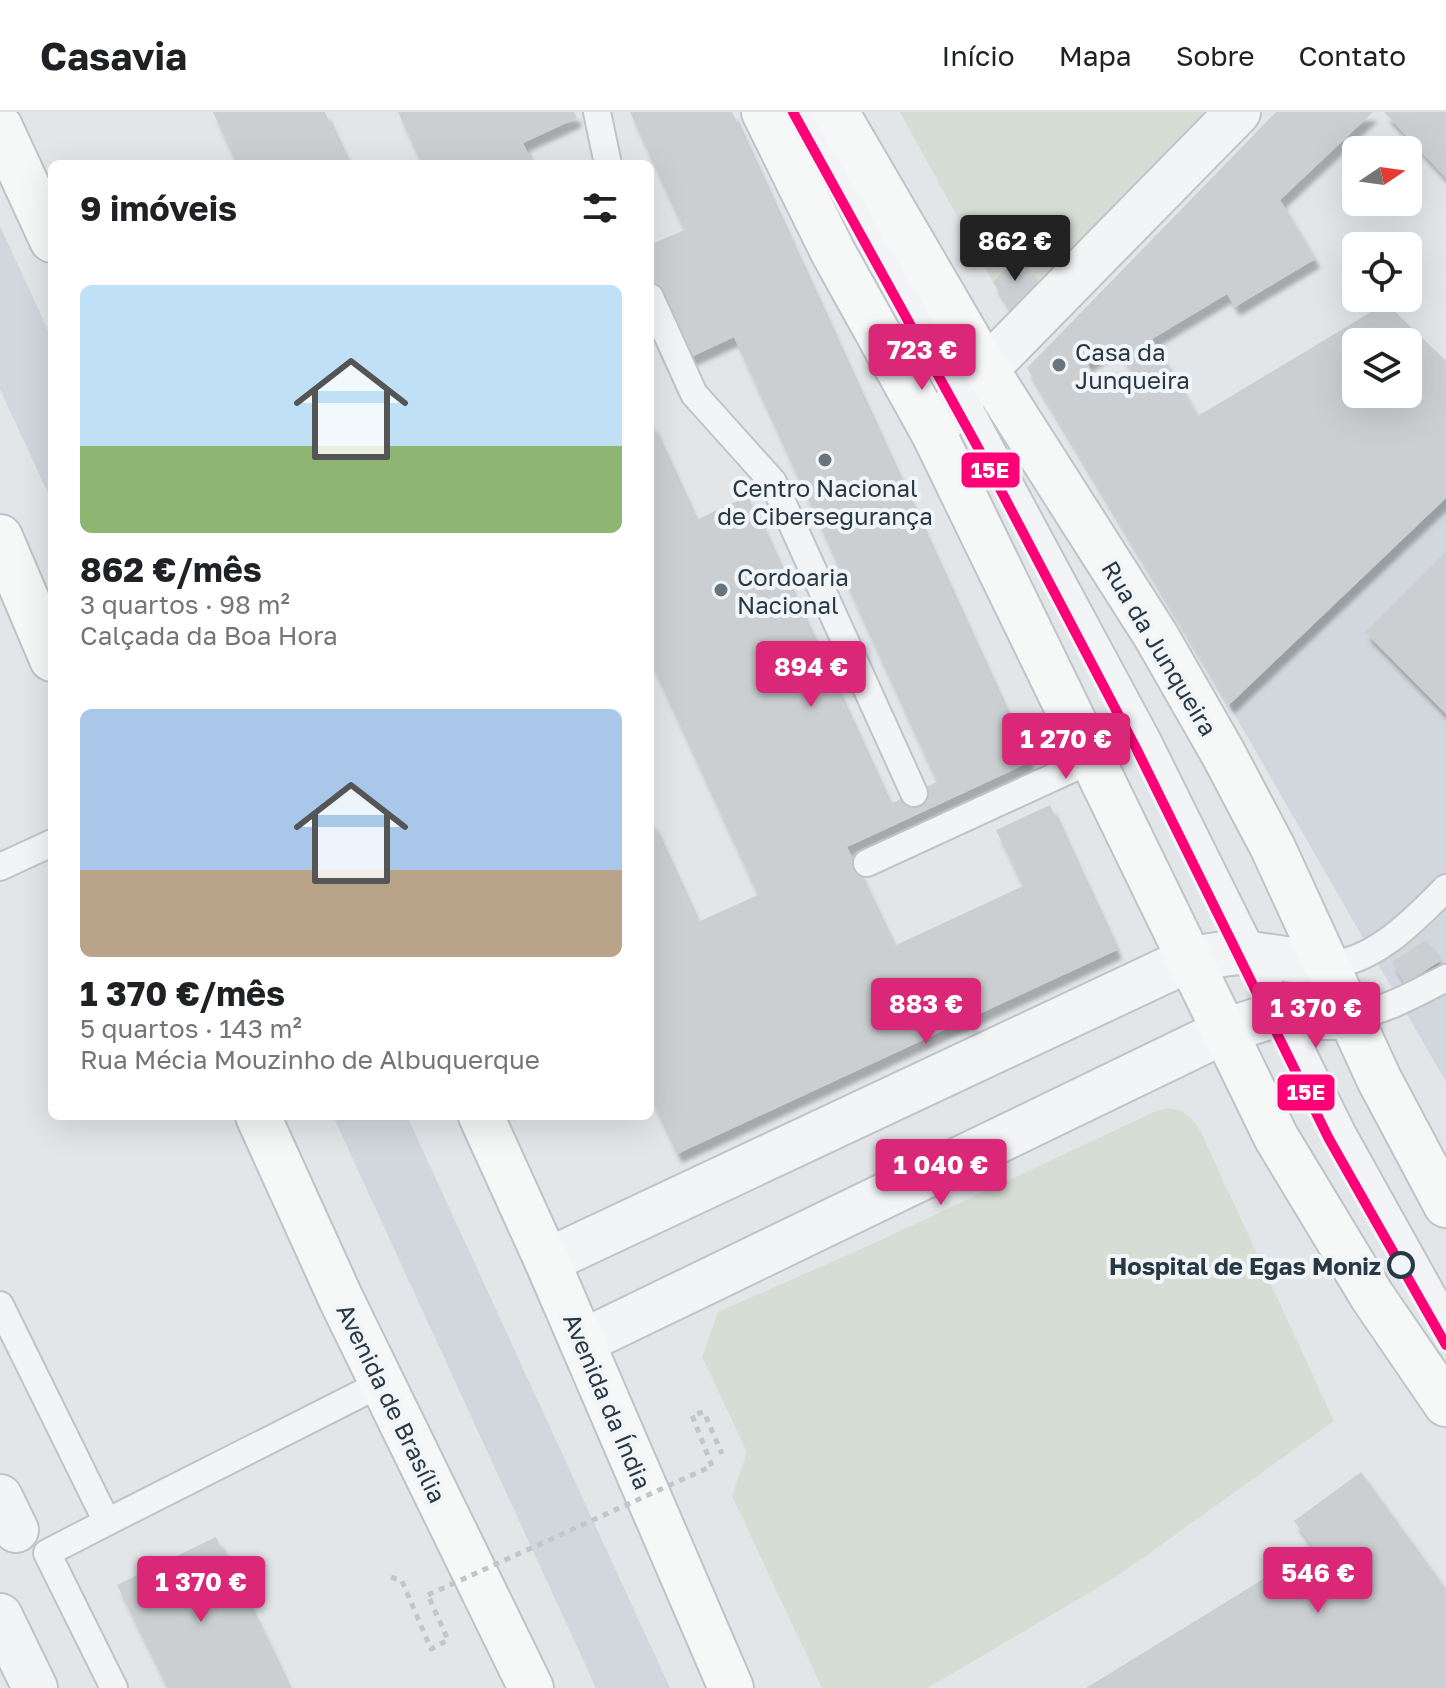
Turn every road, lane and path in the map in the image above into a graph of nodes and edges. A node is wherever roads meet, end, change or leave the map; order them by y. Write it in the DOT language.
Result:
graph roads {
  1 [pos="597,112"];
  2 [pos="764,112"];
  3 [pos="810,112"];
  4 [pos="836,112"];
  5 [pos="1238,112"];
  6 [pos="0,127"];
  7 [pos="607,160"];
  8 [pos="48,231"];
  9 [pos="654,306"];
  10 [pos="975,382"];
  11 [pos="933,432"];
  12 [pos="0,537"];
  13 [pos="48,650"];
  14 [pos="1093,759"];
  15 [pos="923,813"];
  16 [pos="48,845"];
  17 [pos="867,863"];
  18 [pos="0,867"];
  19 [pos="1446,888"];
  20 [pos="1253,954"];
  21 [pos="1190,959"];
  22 [pos="1326,965"];
  23 [pos="1446,978"];
  24 [pos="1284,1015"];
  25 [pos="1350,1017"];
  26 [pos="1225,1031"];
  27 [pos="260,1120"];
  28 [pos="483,1120"];
  29 [pos="1446,1205"];
  30 [pos="547,1261"];
  31 [pos="0,1305"];
  32 [pos="1446,1319"];
  33 [pos="582,1342"];
  34 [pos="382,1383"];
  35 [pos="1446,1404"];
  36 [pos="722,1454"];
  37 [pos="107,1522"];
  38 [pos="391,1577"];
  39 [pos="0,1616"];
  40 [pos="35,1688"];
  41 [pos="114,1688"];
  42 [pos="531,1688"];
  43 [pos="731,1688"];
  1 -- 7 [label="lane"];
  2 -- 11 [label="main road"];
  3 -- 10 [label="lane"];
  4 -- 10 [label="main road, Rua da Junqueira"];
  5 -- 10 [label="street"];
  6 -- 8 [label="main road"];
  9 -- 15 [label="lane"];
  10 -- 11 [label="street"];
  10 -- 20 [label="lane"];
  10 -- 22 [label="main road, Rua da Junqueira"];
  11 -- 14 [label="main road"];
  12 -- 13 [label="main road"];
  14 -- 15 [label="lane"];
  14 -- 21 [label="main road"];
  15 -- 17 [label="lane"];
  16 -- 18 [label="lane"];
  19 -- 22 [label="lane"];
  20 -- 21 [label="street"];
  20 -- 22 [label="street"];
  20 -- 24 [label="lane"];
  21 -- 26 [label="main road"];
  21 -- 30 [label="street"];
  22 -- 25 [label="main road, Rua da Junqueira"];
  23 -- 25 [label="lane"];
  24 -- 25 [label="street"];
  24 -- 26 [label="street"];
  24 -- 32 [label="lane"];
  25 -- 29 [label="main road, Rua da Junqueira"];
  26 -- 33 [label="street"];
  26 -- 35 [label="main road"];
  27 -- 34 [label="main road, Avenida de Brasília"];
  28 -- 30 [label="main road, Avenida da Índia"];
  30 -- 33 [label="main road, Avenida da Índia"];
  31 -- 37 [label="lane"];
  33 -- 43 [label="main road, Avenida da Índia"];
  34 -- 37 [label="lane"];
  34 -- 42 [label="main road, Avenida de Brasília"];
  36 -- 38 [label="path, bridge"];
  37 -- 41 [label="lane"];
  39 -- 40 [label="street"];
}
